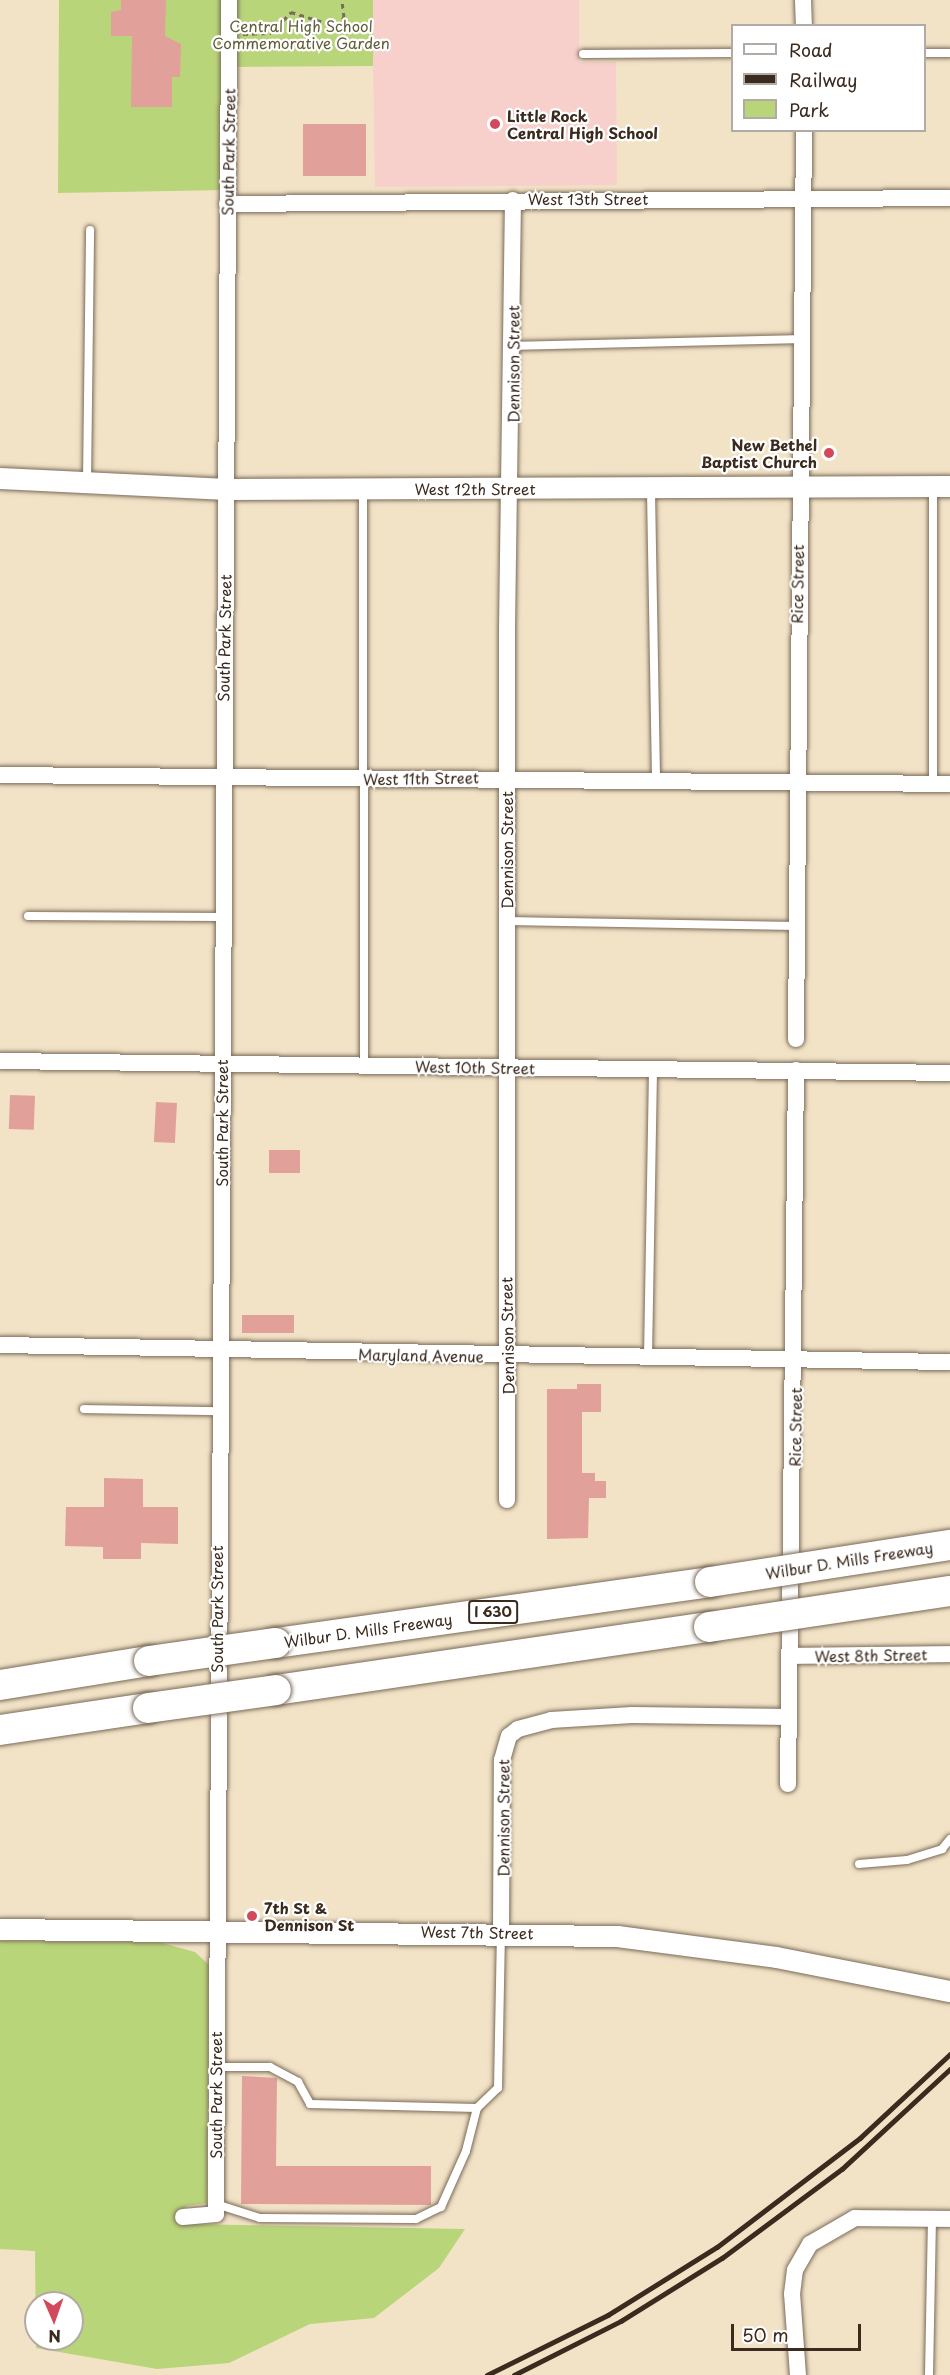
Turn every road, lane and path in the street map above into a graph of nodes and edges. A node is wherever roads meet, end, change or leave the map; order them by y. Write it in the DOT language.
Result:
graph roads {
  1 [pos="229,0"];
  2 [pos="342,0"];
  3 [pos="803,0"];
  4 [pos="804,24"];
  5 [pos="242,34"];
  6 [pos="731,53"];
  7 [pos="926,53"];
  8 [pos="950,53"];
  9 [pos="583,54"];
  10 [pos="804,132"];
  11 [pos="950,198"];
  12 [pos="803,199"];
  13 [pos="513,200"];
  14 [pos="227,204"];
  15 [pos="90,230"];
  16 [pos="800,339"];
  17 [pos="513,346"];
  18 [pos="0,478"];
  19 [pos="87,483"];
  20 [pos="942,487"];
  21 [pos="227,489"];
  22 [pos="363,489"];
  23 [pos="512,489"];
  24 [pos="651,491"];
  25 [pos="798,491"];
  26 [pos="0,774"];
  27 [pos="508,776"];
  28 [pos="222,777"];
  29 [pos="363,779"];
  30 [pos="656,780"];
  31 [pos="794,783"];
  32 [pos="942,784"];
  33 [pos="28,916"];
  34 [pos="222,917"];
  35 [pos="507,921"];
  36 [pos="797,926"];
  37 [pos="796,1038"];
  38 [pos="0,1061"];
  39 [pos="222,1064"];
  40 [pos="364,1066"];
  41 [pos="508,1067"];
  42 [pos="796,1070"];
  43 [pos="653,1071"];
  44 [pos="950,1073"];
  45 [pos="0,1345"];
  46 [pos="219,1352"];
  47 [pos="508,1356"];
  48 [pos="648,1357"];
  49 [pos="797,1360"];
  50 [pos="950,1362"];
  51 [pos="84,1409"];
  52 [pos="218,1412"];
  53 [pos="507,1500"];
  54 [pos="950,1545"];
  55 [pos="950,1591"];
  56 [pos="950,1654"];
  57 [pos="791,1656"];
  58 [pos="0,1677"];
  59 [pos="53,1677"];
  60 [pos="0,1685"];
  61 [pos="789,1717"];
  62 [pos="0,1730"];
  63 [pos="788,1784"];
  64 [pos="950,1839"];
  65 [pos="859,1863"];
  66 [pos="0,1929"];
  67 [pos="215,1931"];
  68 [pos="501,1932"];
  69 [pos="950,1991"];
  70 [pos="214,2067"];
  71 [pos="477,2108"];
  72 [pos="216,2204"];
  73 [pos="183,2217"];
  74 [pos="950,2219"];
  75 [pos="932,2220"];
  76 [pos="798,2375"];
  77 [pos="929,2375"];
  1 -- 14 [label="street, South Park Street"];
  2 -- 5 [label="path"];
  3 -- 4 [label="street"];
  6 -- 9 [label="lane"];
  7 -- 8 [label="lane"];
  10 -- 12 [label="street, Rice Street"];
  11 -- 12 [label="street, West 13th Street"];
  12 -- 13 [label="street, West 13th Street"];
  12 -- 16 [label="street, Rice Street"];
  13 -- 14 [label="street, West 13th Street"];
  13 -- 17 [label="street, Dennison Street"];
  14 -- 21 [label="street, South Park Street"];
  15 -- 19 [label="lane"];
  16 -- 17 [label="lane"];
  16 -- 25 [label="street, Rice Street"];
  17 -- 23 [label="street, Dennison Street"];
  18 -- 19 [label="street, West 12th Street"];
  19 -- 21 [label="street, West 12th Street"];
  20 -- 25 [label="street, West 12th Street"];
  20 -- 32 [label="lane"];
  21 -- 22 [label="street, West 12th Street"];
  21 -- 28 [label="street, South Park Street"];
  22 -- 23 [label="street, West 12th Street"];
  22 -- 29 [label="lane"];
  23 -- 24 [label="street, West 12th Street"];
  23 -- 27 [label="street, Dennison Street"];
  24 -- 25 [label="street, West 12th Street"];
  24 -- 30 [label="lane"];
  25 -- 31 [label="street, Rice Street"];
  26 -- 28 [label="street, West 11th Street"];
  27 -- 29 [label="street, West 11th Street"];
  27 -- 30 [label="street, West 11th Street"];
  27 -- 35 [label="street, Dennison Street"];
  28 -- 29 [label="street, West 11th Street"];
  28 -- 34 [label="street, South Park Street"];
  29 -- 40 [label="lane"];
  30 -- 31 [label="street, West 11th Street"];
  31 -- 32 [label="street, West 11th Street"];
  31 -- 36 [label="street, Rice Street"];
  33 -- 34 [label="lane"];
  34 -- 39 [label="street, South Park Street"];
  35 -- 36 [label="lane"];
  35 -- 41 [label="street, Dennison Street"];
  36 -- 37 [label="street, Rice Street"];
  38 -- 39 [label="street, West 10th Street"];
  39 -- 40 [label="street, West 10th Street"];
  39 -- 46 [label="street, South Park Street"];
  40 -- 41 [label="street, West 10th Street"];
  41 -- 43 [label="street, West 10th Street"];
  41 -- 47 [label="street, Dennison Street"];
  42 -- 43 [label="street, West 10th Street"];
  42 -- 44 [label="street, West 10th Street"];
  42 -- 49 [label="street, Rice Street"];
  43 -- 48 [label="lane"];
  45 -- 46 [label="street, Maryland Avenue"];
  46 -- 47 [label="street, Maryland Avenue"];
  46 -- 52 [label="street, South Park Street"];
  47 -- 48 [label="street, Maryland Avenue"];
  47 -- 53 [label="street, Dennison Street"];
  48 -- 49 [label="street, Maryland Avenue"];
  49 -- 50 [label="street, Maryland Avenue"];
  49 -- 57 [label="street, Rice Street"];
  51 -- 52 [label="lane"];
  52 -- 67 [label="street, South Park Street"];
  54 -- 59 [label="highway, Wilbur D. Mills Freeway / I 630, bridge"];
  55 -- 62 [label="highway, bridge"];
  56 -- 57 [label="street, West 8th Street"];
  57 -- 61 [label="street, Rice Street"];
  58 -- 59 [label="highway"];
  59 -- 60 [label="highway, Wilbur D. Mills Freeway / I 630"];
  61 -- 63 [label="street, Rice Street"];
  61 -- 68 [label="street, Dennison Street"];
  64 -- 65 [label="lane"];
  66 -- 67 [label="street, West 7th Street"];
  67 -- 68 [label="street, West 7th Street"];
  67 -- 70 [label="street, South Park Street"];
  68 -- 69 [label="street, West 7th Street"];
  68 -- 71 [label="lane"];
  70 -- 71 [label="lane"];
  70 -- 72 [label="street, South Park Street"];
  71 -- 72 [label="lane"];
  72 -- 73 [label="street"];
  74 -- 75 [label="street"];
  75 -- 76 [label="street"];
  75 -- 77 [label="lane"];
}
